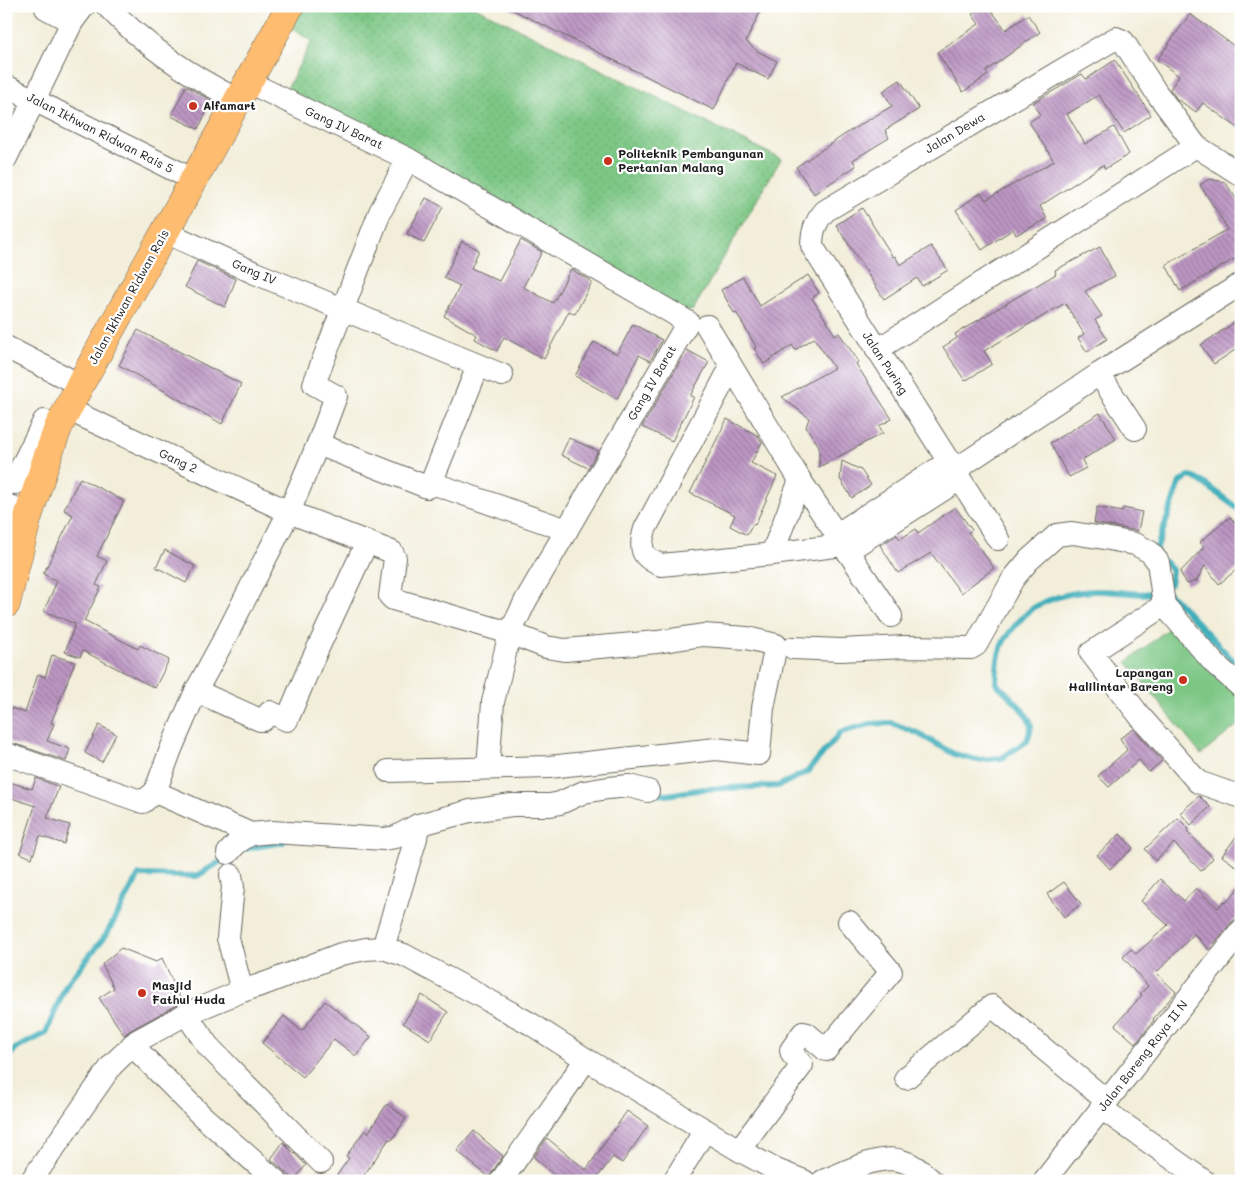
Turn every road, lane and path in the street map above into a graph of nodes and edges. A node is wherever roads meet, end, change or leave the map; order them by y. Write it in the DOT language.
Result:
graph roads {
  1 [pos="108,6"];
  2 [pos="290,6"];
  3 [pos="46,8"];
  4 [pos="78,14"];
  5 [pos="6,86"];
  6 [pos="243,91"];
  7 [pos="34,100"];
  8 [pos="1196,146"];
  9 [pos="6,158"];
  10 [pos="408,159"];
  11 [pos="1241,175"];
  12 [pos="194,180"];
  13 [pos="165,232"];
  14 [pos="812,246"];
  15 [pos="1241,284"];
  16 [pos="344,309"];
  17 [pos="706,326"];
  18 [pos="6,347"];
  19 [pos="877,350"];
  20 [pos="478,366"];
  21 [pos="731,367"];
  22 [pos="1099,374"];
  23 [pos="502,375"];
  24 [pos="80,385"];
  25 [pos="63,419"];
  26 [pos="1135,429"];
  27 [pos="318,444"];
  28 [pos="955,470"];
  29 [pos="12,478"];
  30 [pos="800,480"];
  31 [pos="432,483"];
  32 [pos="289,512"];
  33 [pos="567,530"];
  34 [pos="998,539"];
  35 [pos="367,542"];
  36 [pos="842,544"];
  37 [pos="772,554"];
  38 [pos="6,604"];
  39 [pos="1164,605"];
  40 [pos="891,616"];
  41 [pos="510,633"];
  42 [pos="793,648"];
  43 [pos="1241,687"];
  44 [pos="196,691"];
  45 [pos="6,754"];
  46 [pos="488,768"];
  47 [pos="388,770"];
  48 [pos="648,791"];
  49 [pos="155,792"];
  50 [pos="1241,797"];
  51 [pos="417,831"];
  52 [pos="251,834"];
  53 [pos="228,852"];
  54 [pos="230,875"];
  55 [pos="848,922"];
  56 [pos="1241,931"];
  57 [pos="383,948"];
  58 [pos="242,991"];
  59 [pos="186,1014"];
  60 [pos="132,1046"];
  61 [pos="587,1060"];
  62 [pos="906,1078"];
  63 [pos="1104,1105"];
  64 [pos="705,1130"];
  65 [pos="739,1150"];
  66 [pos="321,1162"];
  67 [pos="31,1181"];
  68 [pos="276,1181"];
  69 [pos="501,1181"];
  70 [pos="674,1181"];
  71 [pos="804,1181"];
  72 [pos="823,1181"];
  73 [pos="932,1181"];
  74 [pos="1044,1181"];
  75 [pos="1204,1181"];
  1 -- 6 [label="street, Gang IV Barat"];
  2 -- 6 [label="main road, Jalan Ikhwan Ridwan Rais"];
  3 -- 4 [label="street"];
  4 -- 7 [label="street"];
  5 -- 7 [label="street, Jalan Ikhwan Ridwan Rais 5"];
  6 -- 10 [label="street, Gang IV Barat"];
  6 -- 12 [label="main road, Jalan Ikhwan Ridwan Rais"];
  7 -- 9 [label="street"];
  7 -- 12 [label="street, Jalan Ikhwan Ridwan Rais 5"];
  8 -- 11 [label="street"];
  8 -- 14 [label="street, Jalan Dewa"];
  8 -- 19 [label="street"];
  10 -- 16 [label="street"];
  10 -- 33 [label="street, Gang IV Barat"];
  12 -- 13 [label="main road, Jalan Ikhwan Ridwan Rais"];
  13 -- 16 [label="street, Gang IV"];
  13 -- 24 [label="main road, Jalan Ikhwan Ridwan Rais"];
  14 -- 19 [label="street, Jalan Puring"];
  15 -- 22 [label="street"];
  16 -- 20 [label="street, Gang IV"];
  16 -- 27 [label="street"];
  17 -- 21 [label="street"];
  18 -- 24 [label="street"];
  19 -- 28 [label="street, Jalan Puring"];
  20 -- 23 [label="street, Gang IV"];
  20 -- 31 [label="street"];
  21 -- 30 [label="street"];
  21 -- 37 [label="street"];
  22 -- 26 [label="street"];
  22 -- 28 [label="street"];
  24 -- 25 [label="main road, Jalan Ikhwan Ridwan Rais"];
  25 -- 29 [label="street"];
  25 -- 32 [label="street, Gang 2"];
  25 -- 38 [label="main road, Jalan Ikhwan Ridwan Rais"];
  27 -- 31 [label="street"];
  27 -- 32 [label="street"];
  28 -- 34 [label="street, Jalan Puring"];
  28 -- 36 [label="street"];
  30 -- 36 [label="street"];
  30 -- 37 [label="street"];
  31 -- 33 [label="street"];
  32 -- 35 [label="street"];
  32 -- 44 [label="street"];
  33 -- 41 [label="street, Gang IV Barat"];
  35 -- 41 [label="street"];
  35 -- 44 [label="street"];
  36 -- 37 [label="street"];
  36 -- 40 [label="street"];
  39 -- 42 [label="street"];
  39 -- 43 [label="street"];
  39 -- 50 [label="street"];
  41 -- 46 [label="street, Gang IV Barat"];
  41 -- 46 [label="street"];
  44 -- 49 [label="street"];
  45 -- 49 [label="street"];
  46 -- 47 [label="street"];
  48 -- 51 [label="street"];
  49 -- 52 [label="street"];
  51 -- 52 [label="street"];
  51 -- 57 [label="street"];
  52 -- 53 [label="street"];
  54 -- 58 [label="street"];
  55 -- 65 [label="street"];
  56 -- 63 [label="street, Jalan Bareng Raya II N"];
  57 -- 58 [label="street"];
  57 -- 61 [label="street"];
  58 -- 59 [label="street"];
  59 -- 60 [label="street"];
  59 -- 66 [label="street"];
  60 -- 67 [label="street"];
  60 -- 68 [label="street"];
  61 -- 64 [label="street"];
  61 -- 69 [label="street"];
  62 -- 63 [label="street"];
  63 -- 74 [label="street, Jalan Bareng Raya II N"];
  63 -- 75 [label="street"];
  64 -- 65 [label="street"];
  64 -- 70 [label="street"];
  65 -- 71 [label="street"];
  72 -- 73 [label="street"];
}
